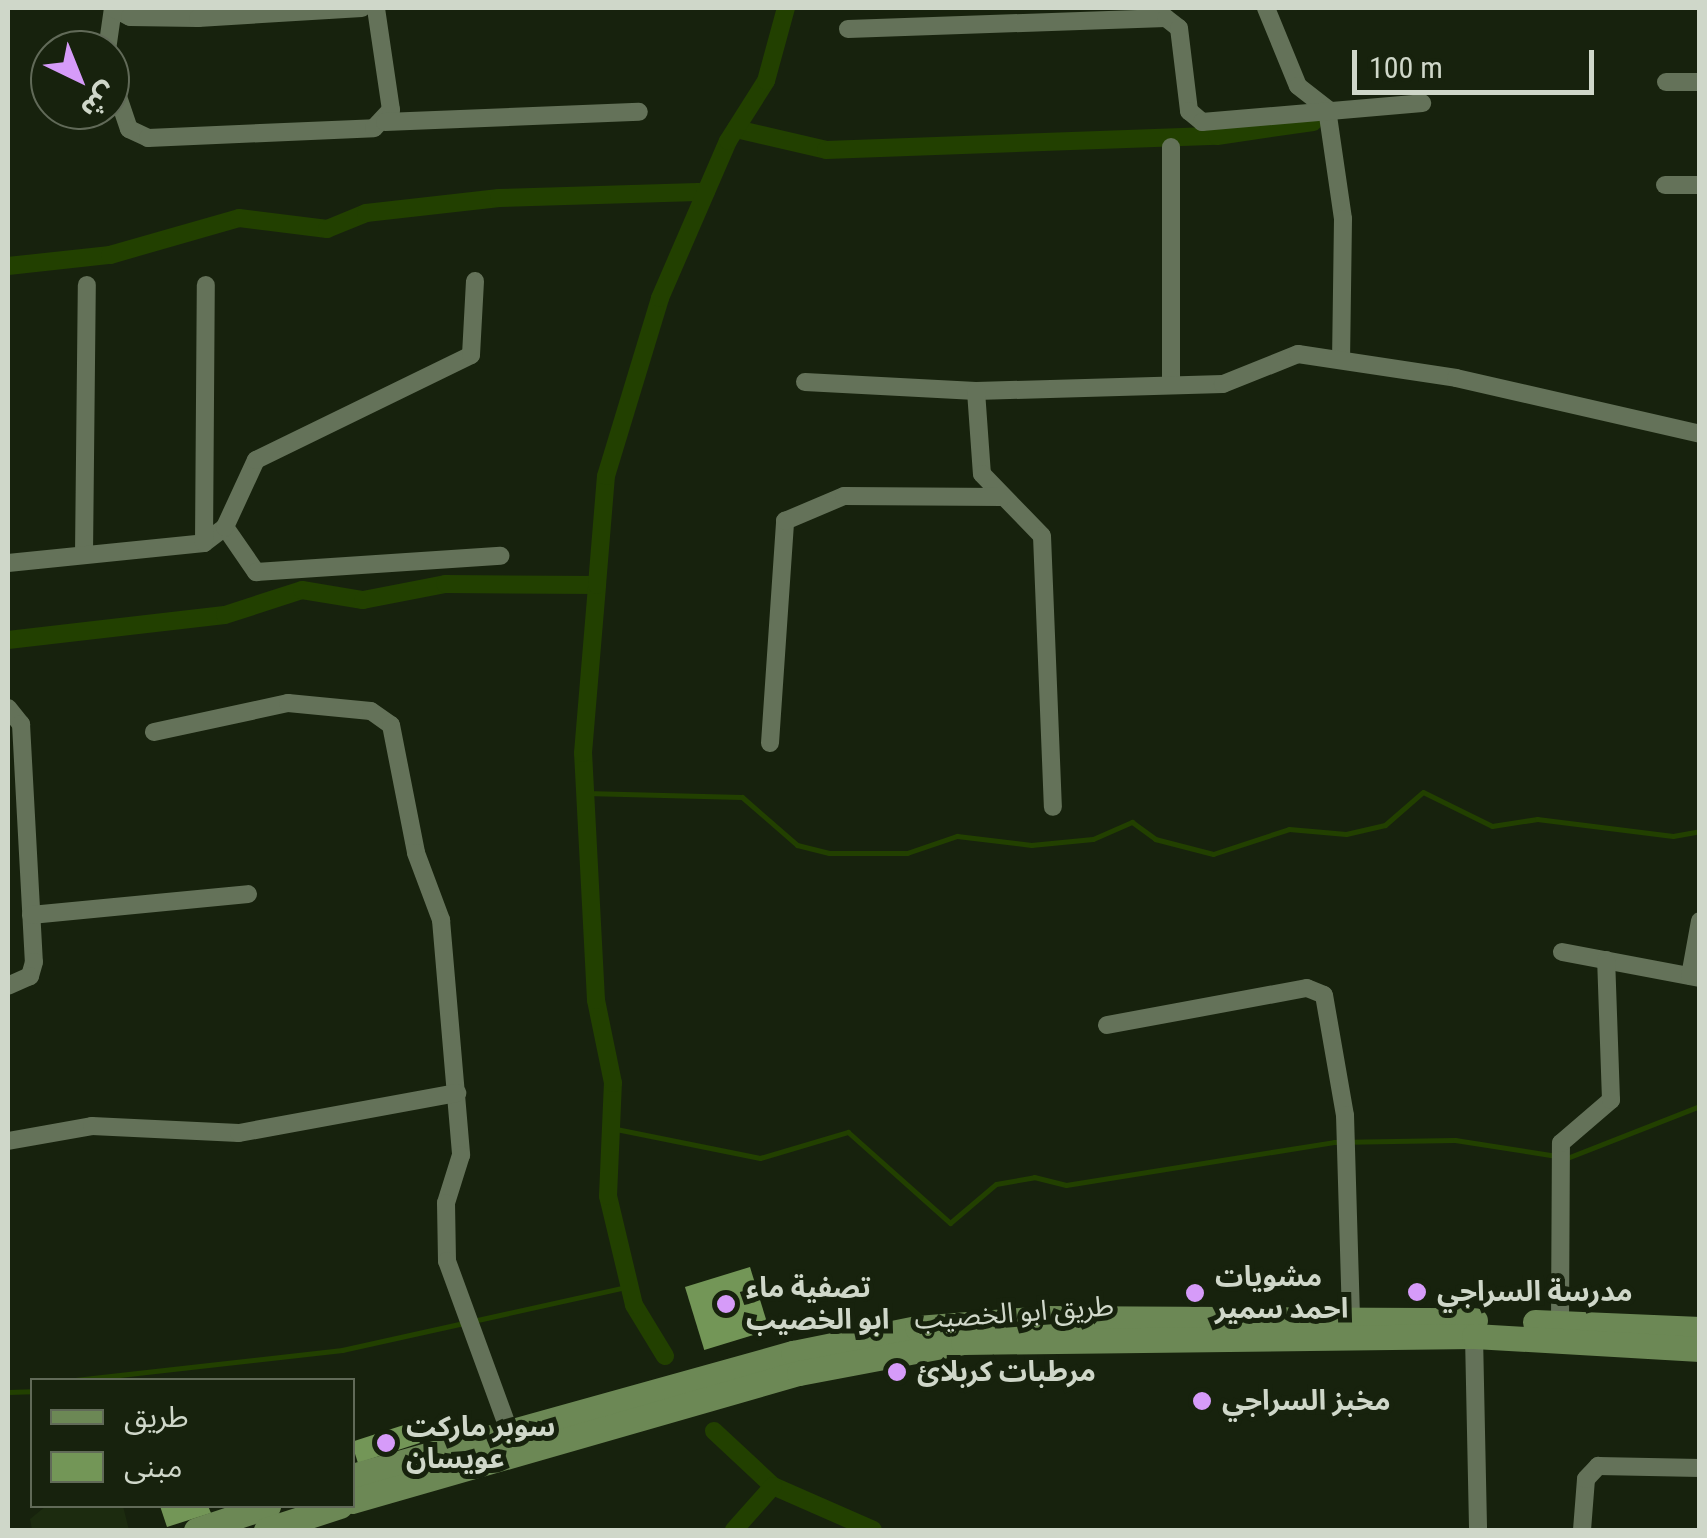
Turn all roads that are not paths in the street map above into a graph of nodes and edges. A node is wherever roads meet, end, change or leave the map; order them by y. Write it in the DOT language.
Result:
graph roads {
  1 [pos="326,8"];
  2 [pos="362,8"];
  3 [pos="376,8"];
  4 [pos="1266,8"];
  5 [pos="848,29"];
  6 [pos="110,30"];
  7 [pos="1666,82"];
  8 [pos="1700,82"];
  9 [pos="1422,102"];
  10 [pos="1327,109"];
  11 [pos="639,112"];
  12 [pos="385,122"];
  13 [pos="129,130"];
  14 [pos="1171,146"];
  15 [pos="1665,185"];
  16 [pos="1700,185"];
  17 [pos="475,281"];
  18 [pos="87,285"];
  19 [pos="206,285"];
  20 [pos="1341,357"];
  21 [pos="805,382"];
  22 [pos="1171,382"];
  23 [pos="976,391"];
  24 [pos="1700,434"];
  25 [pos="1002,498"];
  26 [pos="225,527"];
  27 [pos="204,542"];
  28 [pos="84,554"];
  29 [pos="500,556"];
  30 [pos="8,563"];
  31 [pos="8,708"];
  32 [pos="154,732"];
  33 [pos="770,743"];
  34 [pos="1053,807"];
  35 [pos="16,817"];
  36 [pos="248,894"];
  37 [pos="32,915"];
  38 [pos="1700,920"];
  39 [pos="1562,952"];
  40 [pos="1606,960"];
  41 [pos="1694,977"];
  42 [pos="8,986"];
  43 [pos="1107,1025"];
  44 [pos="456,1093"];
  45 [pos="8,1141"];
  46 [pos="1351,1315"];
  47 [pos="1560,1324"];
  48 [pos="1474,1336"];
  49 [pos="1699,1339"];
  50 [pos="510,1432"];
  51 [pos="1700,1468"];
  52 [pos="355,1476"];
  53 [pos="390,1476"];
  54 [pos="355,1499"];
  55 [pos="262,1508"];
  56 [pos="334,1508"];
  57 [pos="196,1530"];
  58 [pos="266,1530"];
  59 [pos="1478,1530"];
  60 [pos="1582,1530"];
  1 -- 2 [label="street"];
  1 -- 6 [label="street"];
  3 -- 12 [label="street"];
  4 -- 10 [label="street"];
  5 -- 10 [label="street"];
  7 -- 8 [label="street"];
  9 -- 10 [label="street"];
  10 -- 20 [label="street"];
  11 -- 12 [label="street"];
  12 -- 13 [label="street"];
  14 -- 22 [label="street"];
  15 -- 16 [label="street"];
  17 -- 26 [label="street"];
  18 -- 28 [label="street"];
  19 -- 27 [label="street"];
  20 -- 22 [label="street"];
  20 -- 24 [label="street"];
  21 -- 23 [label="street"];
  22 -- 23 [label="street"];
  23 -- 25 [label="street"];
  25 -- 33 [label="street"];
  25 -- 34 [label="street"];
  26 -- 27 [label="street"];
  26 -- 29 [label="street"];
  27 -- 28 [label="street"];
  28 -- 30 [label="street"];
  31 -- 35 [label="street"];
  32 -- 44 [label="street"];
  35 -- 37 [label="street"];
  36 -- 37 [label="street"];
  37 -- 42 [label="street"];
  38 -- 41 [label="street"];
  39 -- 40 [label="street"];
  40 -- 41 [label="street"];
  40 -- 47 [label="street"];
  43 -- 46 [label="street"];
  44 -- 45 [label="street"];
  44 -- 50 [label="street"];
  46 -- 47 [label="main road, طريق ابو الخصيب"];
  46 -- 50 [label="main road, طريق ابو الخصيب"];
  47 -- 49 [label="main road, طريق ابو الخصيب"];
  48 -- 49 [label="main road, طريق ابو الخصيب"];
  48 -- 53 [label="main road, طريق ابو الخصيب"];
  48 -- 59 [label="street"];
  50 -- 53 [label="main road, طريق ابو الخصيب"];
  51 -- 60 [label="street"];
  52 -- 53 [label="main road, طريق ابو الخصيب"];
  53 -- 54 [label="main road, طريق ابو الخصيب"];
  55 -- 57 [label="main road"];
  56 -- 58 [label="main road"];
}
